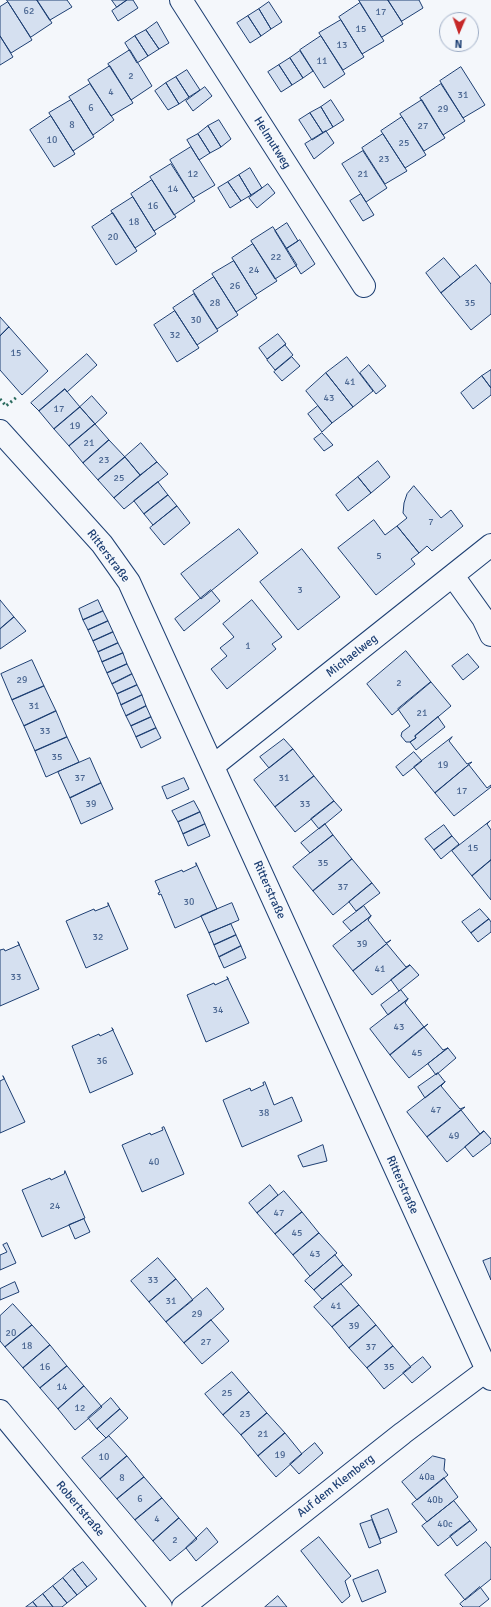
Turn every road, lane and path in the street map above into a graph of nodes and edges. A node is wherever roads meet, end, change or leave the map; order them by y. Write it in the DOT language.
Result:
graph roads {
  1 [pos="181,0"];
  2 [pos="364,286"];
  3 [pos="0,431"];
  4 [pos="491,545"];
  5 [pos="453,576"];
  6 [pos="491,635"];
  7 [pos="213,766"];
  8 [pos="489,1372"];
  9 [pos="0,1411"];
  10 [pos="161,1607"];
  11 [pos="183,1607"];
  1 -- 2 [label="street, Helmutweg"];
  3 -- 7 [label="street, Ritterstraße"];
  4 -- 5 [label="street, Michaelweg"];
  5 -- 6 [label="street"];
  5 -- 7 [label="street, Michaelweg"];
  7 -- 8 [label="street, Ritterstraße"];
  8 -- 11 [label="street, Auf dem Klemberg"];
  9 -- 10 [label="street, Robertstraße"];
}
